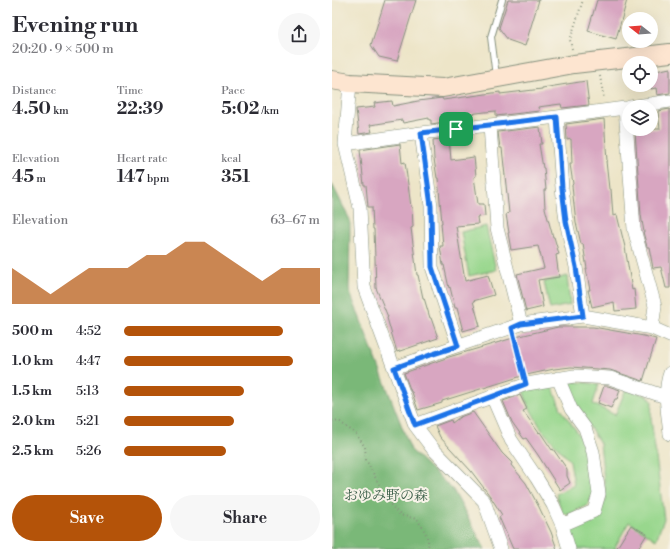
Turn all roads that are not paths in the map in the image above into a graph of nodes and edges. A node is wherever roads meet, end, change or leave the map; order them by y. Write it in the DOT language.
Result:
graph roads {
  1 [pos="502,0"];
  2 [pos="670,54"];
  3 [pos="496,79"];
  4 [pos="332,80"];
  5 [pos="350,84"];
  6 [pos="670,100"];
  7 [pos="658,102"];
  8 [pos="622,108"];
  9 [pos="557,117"];
  10 [pos="490,125"];
  11 [pos="421,133"];
  12 [pos="629,136"];
  13 [pos="345,144"];
  14 [pos="583,316"];
  15 [pos="516,326"];
  16 [pos="652,328"];
  17 [pos="670,336"];
  18 [pos="458,346"];
  19 [pos="394,368"];
  20 [pos="670,373"];
  21 [pos="558,378"];
  22 [pos="492,396"];
  23 [pos="666,397"];
  24 [pos="415,425"];
  25 [pos="670,434"];
  26 [pos="562,525"];
  27 [pos="501,549"];
  28 [pos="570,549"];
  1 -- 3 [label="lane"];
  2 -- 3 [label="street"];
  3 -- 5 [label="street"];
  4 -- 5 [label="street"];
  5 -- 13 [label="street"];
  6 -- 7 [label="street"];
  8 -- 9 [label="street"];
  9 -- 10 [label="street"];
  9 -- 14 [label="street"];
  10 -- 11 [label="street"];
  10 -- 15 [label="street"];
  11 -- 13 [label="street"];
  11 -- 18 [label="street"];
  12 -- 16 [label="street"];
  13 -- 19 [label="street"];
  14 -- 15 [label="street"];
  14 -- 16 [label="street"];
  15 -- 18 [label="street"];
  16 -- 17 [label="street"];
  18 -- 19 [label="street"];
  19 -- 24 [label="street"];
  20 -- 23 [label="street"];
  21 -- 22 [label="street"];
  21 -- 23 [label="street"];
  21 -- 26 [label="street"];
  22 -- 24 [label="street"];
  22 -- 26 [label="street"];
  23 -- 25 [label="street"];
  24 -- 27 [label="street"];
  26 -- 28 [label="street"];
}
